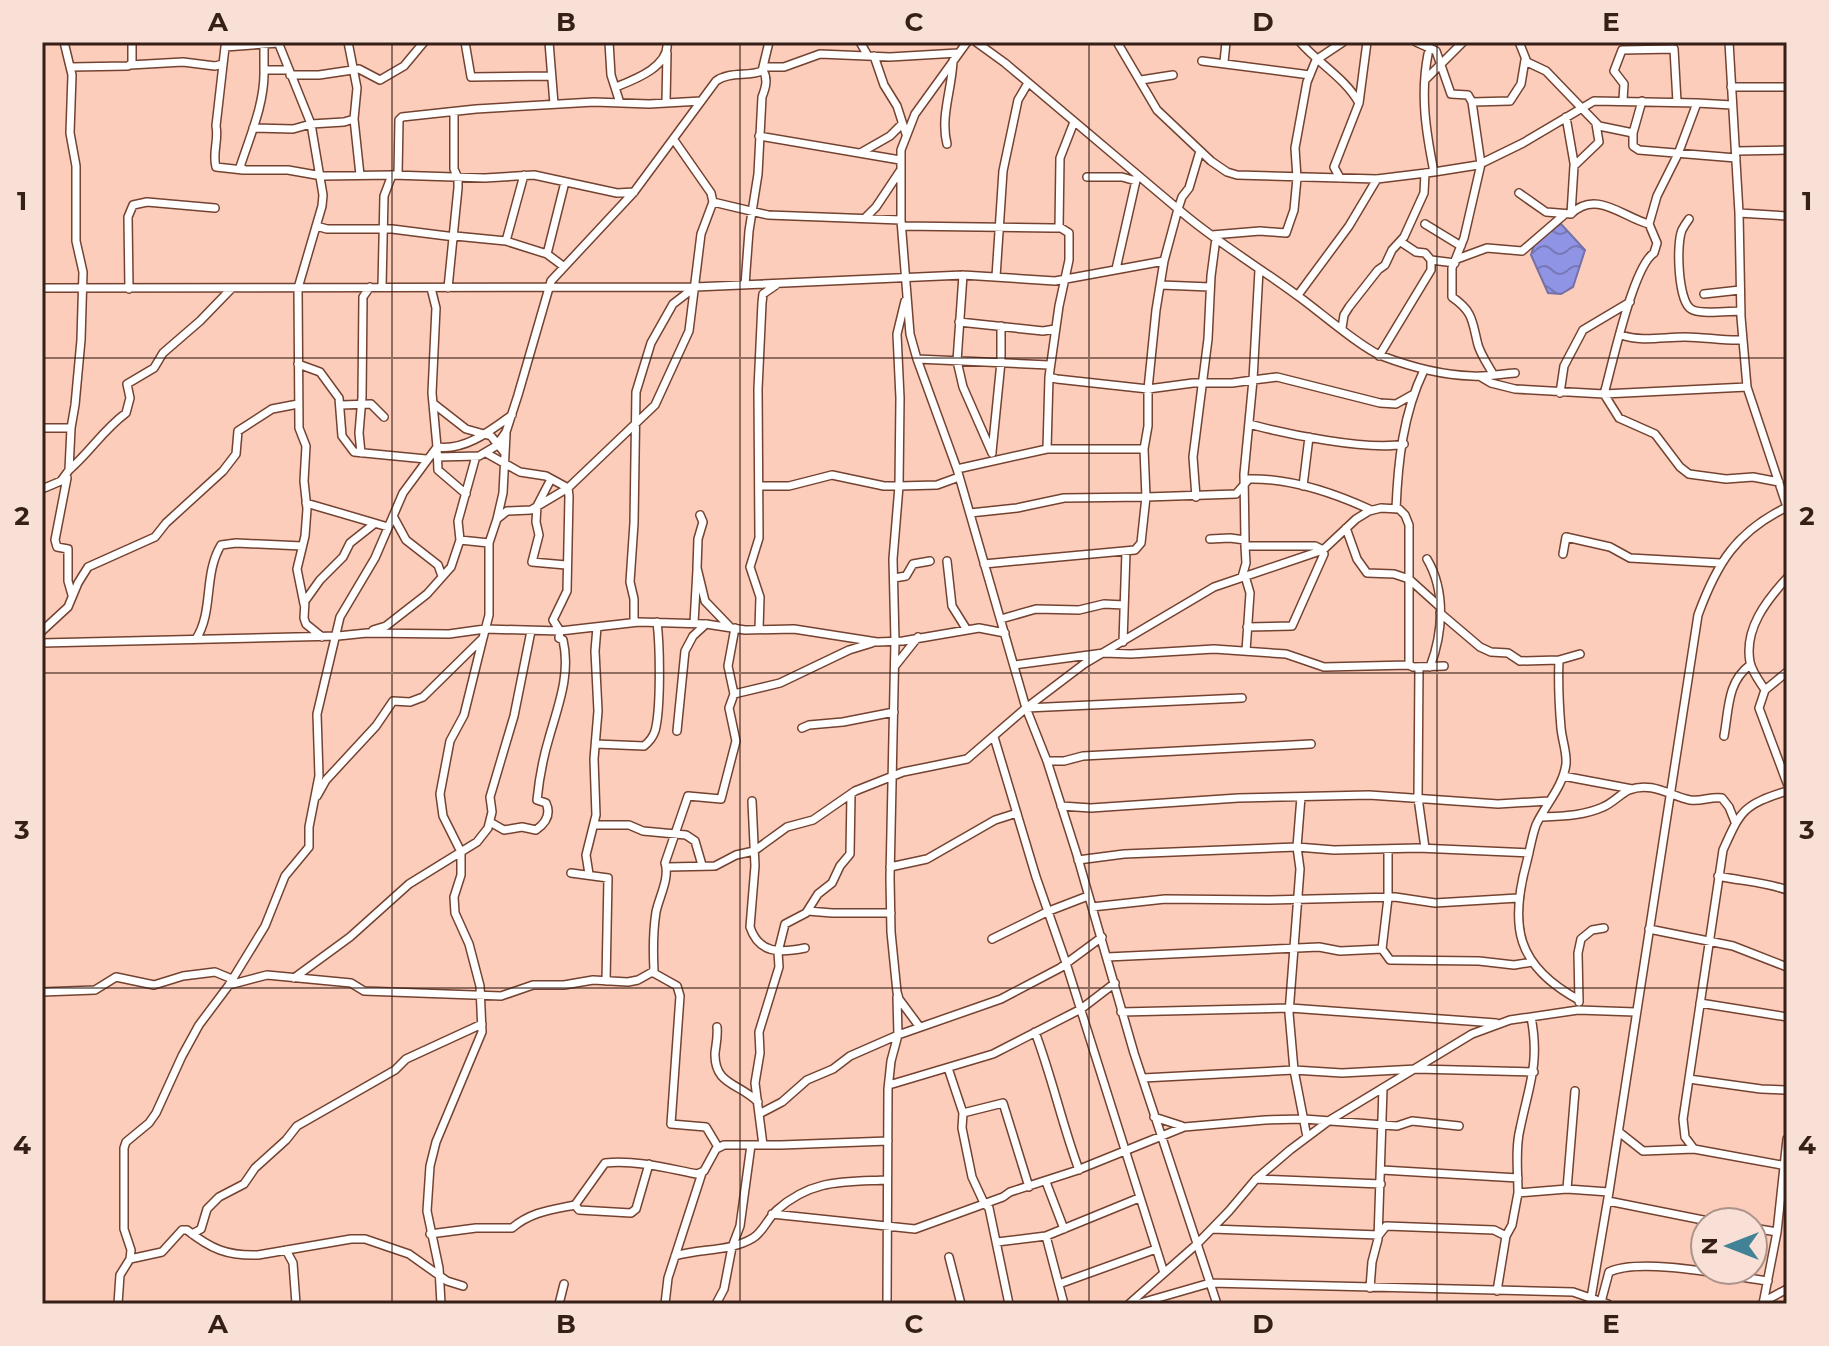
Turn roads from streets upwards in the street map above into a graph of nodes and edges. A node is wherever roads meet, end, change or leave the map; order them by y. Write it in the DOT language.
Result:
graph roads {
  1 [pos="64,42"];
  2 [pos="132,42"];
  3 [pos="348,42"];
  4 [pos="424,42"];
  5 [pos="465,42"];
  6 [pos="549,42"];
  7 [pos="609,42"];
  8 [pos="667,42"];
  9 [pos="769,42"];
  10 [pos="860,42"];
  11 [pos="967,42"];
  12 [pos="976,42"];
  13 [pos="1117,42"];
  14 [pos="1226,42"];
  15 [pos="1300,42"];
  16 [pos="1343,42"];
  17 [pos="1367,42"];
  18 [pos="1416,42"];
  19 [pos="1463,42"];
  20 [pos="1519,42"];
  21 [pos="1729,42"];
  22 [pos="278,43"];
  23 [pos="264,46"];
  24 [pos="667,53"];
  25 [pos="1428,54"];
  26 [pos="871,56"];
  27 [pos="956,56"];
  28 [pos="1316,60"];
  29 [pos="1525,60"];
  30 [pos="1202,61"];
  31 [pos="1224,62"];
  32 [pos="223,64"];
  33 [pos="1440,64"];
  34 [pos="130,65"];
  35 [pos="71,67"];
  36 [pos="764,68"];
  37 [pos="354,69"];
  38 [pos="264,70"];
  39 [pos="289,72"];
  40 [pos="1173,75"];
  41 [pos="1310,75"];
  42 [pos="551,76"];
  43 [pos="1141,80"];
  44 [pos="1424,82"];
  45 [pos="1028,83"];
  46 [pos="616,87"];
  47 [pos="1731,87"];
  48 [pos="1787,87"];
  49 [pos="1623,100"];
  50 [pos="701,101"];
  51 [pos="1642,101"];
  52 [pos="666,102"];
  53 [pos="1472,102"];
  54 [pos="1677,102"];
  55 [pos="620,103"];
  56 [pos="1359,103"];
  57 [pos="1697,103"];
  58 [pos="554,104"];
  59 [pos="1732,105"];
  60 [pos="1582,108"];
  61 [pos="454,112"];
  62 [pos="1566,117"];
  63 [pos="354,119"];
  64 [pos="1074,122"];
  65 [pos="1595,122"];
  66 [pos="311,124"];
  67 [pos="901,125"];
  68 [pos="253,128"];
  69 [pos="1633,133"];
  70 [pos="906,134"];
  71 [pos="759,136"];
  72 [pos="674,140"];
  73 [pos="947,144"];
  74 [pos="1787,150"];
  75 [pos="1200,151"];
  76 [pos="862,152"];
  77 [pos="1678,154"];
  78 [pos="1736,155"];
  79 [pos="900,160"];
  80 [pos="1574,163"];
  81 [pos="1481,164"];
  82 [pos="245,170"];
  83 [pos="900,171"];
  84 [pos="1430,172"];
  85 [pos="360,175"];
  86 [pos="395,175"];
  87 [pos="524,175"];
  88 [pos="322,176"];
  89 [pos="1087,177"];
  90 [pos="458,178"];
  91 [pos="1136,178"];
  92 [pos="1297,178"];
  93 [pos="1340,178"];
  94 [pos="1377,179"];
  95 [pos="565,182"];
  96 [pos="634,192"];
  97 [pos="1519,193"];
  98 [pos="713,202"];
  99 [pos="215,208"];
  100 [pos="1178,209"];
  101 [pos="753,212"];
  102 [pos="1739,213"];
  103 [pos="1568,214"];
  104 [pos="1787,216"];
  105 [pos="866,217"];
  106 [pos="1689,219"];
  107 [pos="901,223"];
  108 [pos="1425,224"];
  109 [pos="1649,224"];
  110 [pos="316,226"];
  111 [pos="1001,226"];
  112 [pos="1059,228"];
  113 [pos="384,229"];
  114 [pos="1238,234"];
  115 [pos="455,236"];
  116 [pos="1214,237"];
  117 [pos="506,241"];
  118 [pos="1401,242"];
  119 [pos="1461,246"];
  120 [pos="1234,253"];
  121 [pos="547,254"];
  122 [pos="1431,260"];
  123 [pos="1164,261"];
  124 [pos="1456,261"];
  125 [pos="563,266"];
  126 [pos="1116,269"];
  127 [pos="1259,270"];
  128 [pos="963,275"];
  129 [pos="996,277"];
  130 [pos="908,280"];
  131 [pos="1064,281"];
  132 [pos="778,284"];
  133 [pos="745,285"];
  134 [pos="1161,285"];
  135 [pos="370,287"];
  136 [pos="382,287"];
  137 [pos="695,287"];
  138 [pos="1210,287"];
  139 [pos="42,288"];
  140 [pos="81,288"];
  141 [pos="298,288"];
  142 [pos="431,288"];
  143 [pos="448,288"];
  144 [pos="548,288"];
  145 [pos="129,289"];
  146 [pos="231,289"];
  147 [pos="1740,290"];
  148 [pos="1704,294"];
  149 [pos="1298,295"];
  150 [pos="906,297"];
  151 [pos="1630,302"];
  152 [pos="1741,311"];
  153 [pos="959,322"];
  154 [pos="1001,326"];
  155 [pos="1342,328"];
  156 [pos="1055,329"];
  157 [pos="1621,335"];
  158 [pos="1743,340"];
  159 [pos="1379,356"];
  160 [pos="917,359"];
  161 [pos="957,361"];
  162 [pos="1001,362"];
  163 [pos="298,364"];
  164 [pos="1049,365"];
  165 [pos="1424,370"];
  166 [pos="1515,373"];
  167 [pos="1493,374"];
  168 [pos="1479,376"];
  169 [pos="1049,377"];
  170 [pos="1253,380"];
  171 [pos="1202,383"];
  172 [pos="1747,387"];
  173 [pos="1148,389"];
  174 [pos="1560,393"];
  175 [pos="1604,394"];
  176 [pos="1412,395"];
  177 [pos="298,404"];
  178 [pos="434,404"];
  179 [pos="1396,404"];
  180 [pos="341,405"];
  181 [pos="362,405"];
  182 [pos="512,415"];
  183 [pos="1407,415"];
  184 [pos="384,417"];
  185 [pos="1249,424"];
  186 [pos="635,426"];
  187 [pos="42,428"];
  188 [pos="71,428"];
  189 [pos="506,432"];
  190 [pos="486,434"];
  191 [pos="1309,437"];
  192 [pos="498,443"];
  193 [pos="1404,444"];
  194 [pos="437,447"];
  195 [pos="1047,449"];
  196 [pos="1144,449"];
  197 [pos="504,452"];
  198 [pos="361,453"];
  199 [pos="486,453"];
  200 [pos="992,453"];
  201 [pos="476,456"];
  202 [pos="437,457"];
  203 [pos="426,459"];
  204 [pos="990,462"];
  205 [pos="503,463"];
  206 [pos="68,473"];
  207 [pos="958,473"];
  208 [pos="551,479"];
  209 [pos="1779,482"];
  210 [pos="759,486"];
  211 [pos="899,486"];
  212 [pos="1244,486"];
  213 [pos="1303,486"];
  214 [pos="568,488"];
  215 [pos="42,489"];
  216 [pos="466,494"];
  217 [pos="1146,497"];
  218 [pos="1196,497"];
  219 [pos="306,503"];
  220 [pos="537,506"];
  221 [pos="1787,507"];
  222 [pos="1396,509"];
  223 [pos="1372,510"];
  224 [pos="970,513"];
  225 [pos="700,515"];
  226 [pos="393,516"];
  227 [pos="497,519"];
  228 [pos="374,524"];
  229 [pos="388,527"];
  230 [pos="1346,528"];
  231 [pos="1210,539"];
  232 [pos="460,540"];
  233 [pos="489,543"];
  234 [pos="1245,543"];
  235 [pos="302,546"];
  236 [pos="1323,550"];
  237 [pos="1126,552"];
  238 [pos="1563,554"];
  239 [pos="1427,559"];
  240 [pos="930,561"];
  241 [pos="947,561"];
  242 [pos="1720,563"];
  243 [pos="984,564"];
  244 [pos="566,565"];
  245 [pos="697,568"];
  246 [pos="442,576"];
  247 [pos="1243,577"];
  248 [pos="894,578"];
  249 [pos="1787,578"];
  250 [pos="1409,579"];
  251 [pos="72,595"];
  252 [pos="304,604"];
  253 [pos="1124,605"];
  254 [pos="1440,609"];
  255 [pos="1001,619"];
  256 [pos="634,622"];
  257 [pos="657,622"];
  258 [pos="694,623"];
  259 [pos="706,624"];
  260 [pos="597,627"];
  261 [pos="733,627"];
  262 [pos="1247,627"];
  263 [pos="485,629"];
  264 [pos="759,629"];
  265 [pos="967,630"];
  266 [pos="42,631"];
  267 [pos="531,631"];
  268 [pos="560,631"];
  269 [pos="367,633"];
  270 [pos="1005,633"];
  271 [pos="338,636"];
  272 [pos="322,637"];
  273 [pos="918,637"];
  274 [pos="483,638"];
  275 [pos="196,639"];
  276 [pos="895,641"];
  277 [pos="877,642"];
  278 [pos="1123,642"];
  279 [pos="42,643"];
  280 [pos="1246,651"];
  281 [pos="1104,653"];
  282 [pos="1580,654"];
  283 [pos="1559,660"];
  284 [pos="1014,665"];
  285 [pos="1409,665"];
  286 [pos="1750,665"];
  287 [pos="895,666"];
  288 [pos="1444,666"];
  289 [pos="1419,667"];
  290 [pos="1430,667"];
  291 [pos="1787,672"];
  292 [pos="1765,690"];
  293 [pos="734,694"];
  294 [pos="1242,698"];
  295 [pos="1026,708"];
  296 [pos="894,712"];
  297 [pos="802,728"];
  298 [pos="677,731"];
  299 [pos="1724,736"];
  300 [pos="994,737"];
  301 [pos="596,744"];
  302 [pos="1311,744"];
  303 [pos="1047,761"];
  304 [pos="1563,776"];
  305 [pos="891,779"];
  306 [pos="1787,783"];
  307 [pos="1632,789"];
  308 [pos="1787,791"];
  309 [pos="1670,792"];
  310 [pos="851,794"];
  311 [pos="1301,797"];
  312 [pos="1418,798"];
  313 [pos="752,801"];
  314 [pos="1549,801"];
  315 [pos="313,806"];
  316 [pos="1061,806"];
  317 [pos="1017,813"];
  318 [pos="1541,817"];
  319 [pos="490,822"];
  320 [pos="1735,822"];
  321 [pos="595,825"];
  322 [pos="675,835"];
  323 [pos="1297,847"];
  324 [pos="1425,848"];
  325 [pos="1388,849"];
  326 [pos="754,851"];
  327 [pos="461,852"];
  328 [pos="1529,853"];
  329 [pos="1078,860"];
  330 [pos="702,865"];
  331 [pos="668,867"];
  332 [pos="890,867"];
  333 [pos="571,873"];
  334 [pos="589,874"];
  335 [pos="1718,876"];
  336 [pos="1787,890"];
  337 [pos="1088,896"];
  338 [pos="1388,898"];
  339 [pos="1518,898"];
  340 [pos="1298,900"];
  341 [pos="1092,907"];
  342 [pos="808,911"];
  343 [pos="1049,911"];
  344 [pos="891,913"];
  345 [pos="1604,928"];
  346 [pos="1649,929"];
  347 [pos="1102,937"];
  348 [pos="992,939"];
  349 [pos="1710,940"];
  350 [pos="805,948"];
  351 [pos="1382,949"];
  352 [pos="1294,950"];
  353 [pos="778,952"];
  354 [pos="1107,957"];
  355 [pos="1532,962"];
  356 [pos="1066,963"];
  357 [pos="1787,967"];
  358 [pos="652,972"];
  359 [pos="293,979"];
  360 [pos="606,981"];
  361 [pos="231,982"];
  362 [pos="1115,983"];
  363 [pos="42,992"];
  364 [pos="897,992"];
  365 [pos="480,996"];
  366 [pos="1700,1003"];
  367 [pos="1579,1005"];
  368 [pos="1290,1008"];
  369 [pos="1081,1009"];
  370 [pos="1121,1012"];
  371 [pos="1635,1012"];
  372 [pos="1531,1017"];
  373 [pos="1787,1017"];
  374 [pos="1502,1023"];
  375 [pos="482,1024"];
  376 [pos="919,1026"];
  377 [pos="717,1027"];
  378 [pos="1035,1032"];
  379 [pos="898,1035"];
  380 [pos="948,1068"];
  381 [pos="1417,1069"];
  382 [pos="1294,1070"];
  383 [pos="1534,1072"];
  384 [pos="1143,1078"];
  385 [pos="1689,1079"];
  386 [pos="889,1085"];
  387 [pos="1383,1088"];
  388 [pos="1787,1090"];
  389 [pos="1575,1091"];
  390 [pos="759,1104"];
  391 [pos="761,1113"];
  392 [pos="963,1113"];
  393 [pos="1154,1117"];
  394 [pos="1304,1119"];
  395 [pos="1330,1120"];
  396 [pos="1383,1125"];
  397 [pos="1459,1126"];
  398 [pos="1184,1127"];
  399 [pos="1619,1132"];
  400 [pos="1160,1137"];
  401 [pos="1307,1137"];
  402 [pos="1787,1139"];
  403 [pos="888,1141"];
  404 [pos="751,1145"];
  405 [pos="763,1145"];
  406 [pos="718,1147"];
  407 [pos="1694,1149"];
  408 [pos="1124,1151"];
  409 [pos="649,1164"];
  410 [pos="1786,1165"];
  411 [pos="1079,1170"];
  412 [pos="1382,1170"];
  413 [pos="702,1173"];
  414 [pos="1518,1178"];
  415 [pos="1256,1179"];
  416 [pos="887,1180"];
  417 [pos="1046,1182"];
  418 [pos="1381,1184"];
  419 [pos="1029,1187"];
  420 [pos="1567,1189"];
  421 [pos="1609,1192"];
  422 [pos="1518,1193"];
  423 [pos="1139,1198"];
  424 [pos="1608,1201"];
  425 [pos="984,1203"];
  426 [pos="575,1205"];
  427 [pos="772,1214"];
  428 [pos="1689,1217"];
  429 [pos="886,1227"];
  430 [pos="1064,1229"];
  431 [pos="1212,1229"];
  432 [pos="1769,1231"];
  433 [pos="1777,1232"];
  434 [pos="192,1234"];
  435 [pos="430,1234"];
  436 [pos="1379,1235"];
  437 [pos="1046,1236"];
  438 [pos="1506,1236"];
  439 [pos="997,1242"];
  440 [pos="1197,1244"];
  441 [pos="732,1247"];
  442 [pos="1156,1249"];
  443 [pos="286,1250"];
  444 [pos="675,1256"];
  445 [pos="949,1257"];
  446 [pos="130,1259"];
  447 [pos="1689,1270"];
  448 [pos="1164,1273"];
  449 [pos="439,1274"];
  450 [pos="1769,1276"];
  451 [pos="1210,1283"];
  452 [pos="564,1284"];
  453 [pos="1059,1284"];
  454 [pos="463,1286"];
  455 [pos="1370,1288"];
  456 [pos="1787,1289"];
  457 [pos="1497,1291"];
  458 [pos="1590,1301"];
  459 [pos="558,1303"];
  460 [pos="1604,1303"];
  461 [pos="1763,1303"];
  462 [pos="118,1304"];
  463 [pos="296,1304"];
  464 [pos="441,1304"];
  465 [pos="665,1304"];
  466 [pos="716,1304"];
  467 [pos="887,1304"];
  468 [pos="961,1304"];
  469 [pos="1009,1304"];
  470 [pos="1064,1304"];
  471 [pos="1129,1304"];
  472 [pos="1137,1304"];
  473 [pos="1217,1304"];
  1 -- 35 [label="street"];
  2 -- 34 [label="street"];
  3 -- 37 [label="street"];
  4 -- 37 [label="street"];
  5 -- 42 [label="street"];
  6 -- 42 [label="street"];
  7 -- 46 [label="street"];
  8 -- 24 [label="street"];
  9 -- 36 [label="street"];
  10 -- 26 [label="street"];
  11 -- 27 [label="street"];
  12 -- 45 [label="street"];
  13 -- 43 [label="street"];
  14 -- 31 [label="street"];
  15 -- 28 [label="street"];
  16 -- 28 [label="street"];
  17 -- 56 [label="street"];
  18 -- 33 [label="street"];
  19 -- 33 [label="street"];
  20 -- 29 [label="street"];
  21 -- 47 [label="street"];
  22 -- 23 [label="street"];
  22 -- 39 [label="street"];
  23 -- 32 [label="street"];
  23 -- 38 [label="street"];
  24 -- 46 [label="street"];
  24 -- 52 [label="street"];
  25 -- 44 [label="street"];
  26 -- 27 [label="street"];
  26 -- 36 [label="street"];
  26 -- 67 [label="street"];
  27 -- 70 [label="street"];
  27 -- 73 [label="street"];
  28 -- 41 [label="street"];
  28 -- 56 [label="street"];
  29 -- 53 [label="street"];
  29 -- 60 [label="street"];
  30 -- 31 [label="street"];
  31 -- 41 [label="street"];
  32 -- 34 [label="street"];
  32 -- 82 [label="street"];
  33 -- 44 [label="street"];
  33 -- 53 [label="street"];
  34 -- 35 [label="street"];
  35 -- 140 [label="street"];
  36 -- 50 [label="street"];
  36 -- 71 [label="street"];
  37 -- 39 [label="street"];
  37 -- 63 [label="street"];
  38 -- 39 [label="street"];
  38 -- 68 [label="street"];
  39 -- 66 [label="street"];
  40 -- 43 [label="street"];
  41 -- 92 [label="street"];
  42 -- 58 [label="street"];
  43 -- 75 [label="street"];
  44 -- 84 [label="street"];
  45 -- 64 [label="street"];
  45 -- 111 [label="street"];
  46 -- 55 [label="street"];
  47 -- 48 [label="street"];
  47 -- 59 [label="street"];
  49 -- 51 [label="street"];
  49 -- 54 [label="street"];
  49 -- 60 [label="street"];
  50 -- 52 [label="street"];
  50 -- 72 [label="street"];
  51 -- 54 [label="street"];
  51 -- 69 [label="street"];
  52 -- 55 [label="street"];
  53 -- 81 [label="street"];
  54 -- 57 [label="street"];
  55 -- 58 [label="street"];
  56 -- 93 [label="street"];
  57 -- 59 [label="street"];
  57 -- 77 [label="street"];
  58 -- 61 [label="street"];
  59 -- 78 [label="street"];
  60 -- 62 [label="street"];
  60 -- 65 [label="street"];
  61 -- 86 [label="street"];
  61 -- 90 [label="street"];
  62 -- 80 [label="street"];
  62 -- 81 [label="street"];
  63 -- 66 [label="street"];
  63 -- 85 [label="street"];
  64 -- 91 [label="street"];
  64 -- 112 [label="street"];
  65 -- 69 [label="street"];
  65 -- 80 [label="street"];
  66 -- 68 [label="street"];
  66 -- 88 [label="street"];
  67 -- 70 [label="street"];
  67 -- 76 [label="street"];
  68 -- 82 [label="street"];
  69 -- 77 [label="street"];
  70 -- 79 [label="street"];
  71 -- 76 [label="street"];
  71 -- 101 [label="street"];
  72 -- 96 [label="street"];
  72 -- 98 [label="street"];
  74 -- 78 [label="street"];
  75 -- 92 [label="street"];
  75 -- 100 [label="street"];
  76 -- 79 [label="street"];
  77 -- 78 [label="street"];
  77 -- 109 [label="street"];
  78 -- 102 [label="street"];
  79 -- 83 [label="street"];
  80 -- 103 [label="street"];
  81 -- 84 [label="street"];
  81 -- 119 [label="street"];
  82 -- 88 [label="street"];
  83 -- 105 [label="street"];
  83 -- 107 [label="street"];
  84 -- 94 [label="street"];
  84 -- 118 [label="street"];
  85 -- 86 [label="street"];
  85 -- 88 [label="street"];
  86 -- 90 [label="street"];
  86 -- 113 [label="street"];
  87 -- 90 [label="street"];
  87 -- 95 [label="street"];
  87 -- 117 [label="street"];
  88 -- 110 [label="street"];
  89 -- 91 [label="street"];
  90 -- 115 [label="street"];
  91 -- 100 [label="street"];
  91 -- 126 [label="street"];
  92 -- 93 [label="street"];
  92 -- 114 [label="street"];
  93 -- 94 [label="street"];
  94 -- 149 [label="street"];
  95 -- 96 [label="street"];
  95 -- 121 [label="street"];
  96 -- 125 [label="street"];
  97 -- 103 [label="street"];
  98 -- 101 [label="street"];
  98 -- 137 [label="street"];
  99 -- 145 [label="street"];
  100 -- 116 [label="street"];
  100 -- 123 [label="street"];
  101 -- 105 [label="street"];
  101 -- 133 [label="street"];
  102 -- 104 [label="street"];
  102 -- 147 [label="street"];
  103 -- 109 [label="street"];
  103 -- 124 [label="street"];
  105 -- 107 [label="street"];
  106 -- 152 [label="street"];
  107 -- 111 [label="street"];
  107 -- 130 [label="street"];
  108 -- 119 [label="street"];
  109 -- 151 [label="street"];
  110 -- 113 [label="street"];
  110 -- 141 [label="street"];
  111 -- 112 [label="street"];
  111 -- 129 [label="street"];
  112 -- 131 [label="street"];
  113 -- 115 [label="street"];
  113 -- 136 [label="street"];
  114 -- 116 [label="street"];
  114 -- 120 [label="street"];
  115 -- 117 [label="street"];
  115 -- 143 [label="street"];
  116 -- 120 [label="street"];
  116 -- 138 [label="street"];
  117 -- 121 [label="street"];
  118 -- 122 [label="street"];
  118 -- 155 [label="street"];
  119 -- 124 [label="street"];
  120 -- 127 [label="street"];
  121 -- 125 [label="street"];
  122 -- 124 [label="street"];
  122 -- 159 [label="street"];
  123 -- 126 [label="street"];
  123 -- 134 [label="street"];
  124 -- 167 [label="street"];
  125 -- 144 [label="street"];
  126 -- 131 [label="street"];
  127 -- 149 [label="street"];
  127 -- 170 [label="street"];
  128 -- 129 [label="street"];
  128 -- 130 [label="street"];
  128 -- 153 [label="street"];
  129 -- 131 [label="street"];
  130 -- 132 [label="street"];
  130 -- 150 [label="street"];
  131 -- 156 [label="street"];
  132 -- 133 [label="street"];
  132 -- 210 [label="street"];
  133 -- 137 [label="street"];
  134 -- 138 [label="street"];
  134 -- 173 [label="street"];
  135 -- 136 [label="street"];
  135 -- 141 [label="street"];
  135 -- 181 [label="street"];
  136 -- 142 [label="street"];
  137 -- 144 [label="street"];
  137 -- 186 [label="street"];
  137 -- 186 [label="street"];
  138 -- 171 [label="street"];
  139 -- 140 [label="street"];
  140 -- 145 [label="street"];
  140 -- 188 [label="street"];
  141 -- 146 [label="street"];
  141 -- 163 [label="street"];
  142 -- 143 [label="street"];
  142 -- 178 [label="street"];
  143 -- 144 [label="street"];
  144 -- 182 [label="street"];
  145 -- 146 [label="street"];
  146 -- 206 [label="street"];
  147 -- 148 [label="street"];
  147 -- 152 [label="street"];
  149 -- 155 [label="street"];
  150 -- 160 [label="street"];
  150 -- 211 [label="street"];
  151 -- 157 [label="street"];
  151 -- 174 [label="street"];
  152 -- 158 [label="street"];
  153 -- 154 [label="street"];
  153 -- 161 [label="street"];
  154 -- 156 [label="street"];
  154 -- 162 [label="street"];
  155 -- 159 [label="street"];
  156 -- 164 [label="street"];
  157 -- 158 [label="street"];
  157 -- 175 [label="street"];
  158 -- 172 [label="street"];
  159 -- 165 [label="street"];
  160 -- 161 [label="street"];
  160 -- 207 [label="street"];
  161 -- 162 [label="street"];
  161 -- 200 [label="street"];
  162 -- 164 [label="street"];
  162 -- 200 [label="street"];
  163 -- 177 [label="street"];
  163 -- 180 [label="street"];
  164 -- 169 [label="street"];
  165 -- 168 [label="street"];
  165 -- 176 [label="street"];
  166 -- 167 [label="street"];
  167 -- 168 [label="street"];
  168 -- 174 [label="street"];
  169 -- 173 [label="street"];
  169 -- 195 [label="street"];
  170 -- 171 [label="street"];
  170 -- 179 [label="street"];
  170 -- 185 [label="street"];
  171 -- 173 [label="street"];
  171 -- 218 [label="street"];
  172 -- 175 [label="street"];
  172 -- 209 [label="street"];
  173 -- 196 [label="street"];
  174 -- 175 [label="street"];
  175 -- 209 [label="street"];
  176 -- 179 [label="street"];
  176 -- 183 [label="street"];
  177 -- 219 [label="street"];
  177 -- 251 [label="street"];
  178 -- 190 [label="street"];
  178 -- 194 [label="street"];
  179 -- 183 [label="street"];
  180 -- 181 [label="street"];
  180 -- 198 [label="street"];
  181 -- 184 [label="street"];
  181 -- 198 [label="street"];
  182 -- 189 [label="street"];
  182 -- 190 [label="street"];
  183 -- 193 [label="street"];
  185 -- 191 [label="street"];
  185 -- 212 [label="street"];
  186 -- 214 [label="street"];
  186 -- 256 [label="street"];
  187 -- 188 [label="street"];
  188 -- 206 [label="street"];
  189 -- 192 [label="street"];
  189 -- 197 [label="street"];
  190 -- 192 [label="street"];
  190 -- 194 [label="street"];
  191 -- 193 [label="street"];
  191 -- 213 [label="street"];
  192 -- 197 [label="street"];
  192 -- 199 [label="street"];
  193 -- 222 [label="street"];
  194 -- 202 [label="street"];
  194 -- 203 [label="street"];
  195 -- 196 [label="street"];
  195 -- 204 [label="street"];
  196 -- 217 [label="street"];
  197 -- 205 [label="street"];
  198 -- 203 [label="street"];
  199 -- 201 [label="street"];
  199 -- 205 [label="street"];
  200 -- 204 [label="street"];
  201 -- 202 [label="street"];
  201 -- 216 [label="street"];
  202 -- 216 [label="street"];
  203 -- 226 [label="street"];
  204 -- 207 [label="street"];
  205 -- 208 [label="street"];
  205 -- 227 [label="street"];
  206 -- 215 [label="street"];
  206 -- 251 [label="street"];
  207 -- 211 [label="street"];
  207 -- 224 [label="street"];
  208 -- 214 [label="street"];
  208 -- 220 [label="street"];
  209 -- 221 [label="street"];
  210 -- 211 [label="street"];
  210 -- 264 [label="street"];
  211 -- 248 [label="street"];
  212 -- 213 [label="street"];
  212 -- 218 [label="street"];
  212 -- 234 [label="street"];
  213 -- 223 [label="street"];
  214 -- 220 [label="street"];
  214 -- 244 [label="street"];
  216 -- 232 [label="street"];
  217 -- 218 [label="street"];
  217 -- 224 [label="street"];
  217 -- 237 [label="street"];
  219 -- 228 [label="street"];
  219 -- 235 [label="street"];
  220 -- 227 [label="street"];
  220 -- 244 [label="street"];
  221 -- 242 [label="street"];
  222 -- 223 [label="street"];
  222 -- 250 [label="street"];
  223 -- 230 [label="street"];
  224 -- 243 [label="street"];
  225 -- 245 [label="street"];
  226 -- 229 [label="street"];
  226 -- 246 [label="street"];
  227 -- 233 [label="street"];
  228 -- 229 [label="street"];
  228 -- 252 [label="street"];
  229 -- 271 [label="street"];
  230 -- 236 [label="street"];
  230 -- 250 [label="street"];
  231 -- 234 [label="street"];
  232 -- 233 [label="street"];
  232 -- 246 [label="street"];
  233 -- 263 [label="street"];
  234 -- 236 [label="street"];
  234 -- 247 [label="street"];
  235 -- 252 [label="street"];
  235 -- 275 [label="street"];
  236 -- 247 [label="street"];
  236 -- 262 [label="street"];
  237 -- 243 [label="street"];
  237 -- 253 [label="street"];
  238 -- 242 [label="street"];
  239 -- 254 [label="street"];
  240 -- 248 [label="street"];
  241 -- 265 [label="street"];
  242 -- 309 [label="street"];
  243 -- 255 [label="street"];
  244 -- 268 [label="street"];
  245 -- 258 [label="street"];
  245 -- 261 [label="street"];
  246 -- 269 [label="street"];
  247 -- 262 [label="street"];
  247 -- 278 [label="street"];
  248 -- 276 [label="street"];
  249 -- 286 [label="street"];
  250 -- 254 [label="street"];
  250 -- 285 [label="street"];
  251 -- 266 [label="street"];
  252 -- 272 [label="street"];
  253 -- 255 [label="street"];
  253 -- 278 [label="street"];
  254 -- 283 [label="street"];
  254 -- 290 [label="street"];
  255 -- 270 [label="street"];
  256 -- 257 [label="street"];
  256 -- 260 [label="street"];
  257 -- 258 [label="street"];
  257 -- 301 [label="street"];
  258 -- 259 [label="street"];
  259 -- 261 [label="street"];
  259 -- 298 [label="street"];
  260 -- 268 [label="street"];
  260 -- 301 [label="street"];
  261 -- 264 [label="street"];
  261 -- 293 [label="street"];
  262 -- 280 [label="street"];
  263 -- 267 [label="street"];
  263 -- 269 [label="street"];
  263 -- 274 [label="street"];
  264 -- 277 [label="street"];
  265 -- 270 [label="street"];
  265 -- 273 [label="street"];
  267 -- 268 [label="street"];
  267 -- 319 [label="street"];
  268 -- 319 [label="street"];
  269 -- 271 [label="street"];
  270 -- 284 [label="street"];
  271 -- 272 [label="street"];
  271 -- 315 [label="street"];
  272 -- 275 [label="street"];
  273 -- 276 [label="street"];
  273 -- 287 [label="street"];
  274 -- 315 [label="street"];
  274 -- 327 [label="street"];
  275 -- 279 [label="street"];
  276 -- 277 [label="street"];
  276 -- 287 [label="street"];
  277 -- 293 [label="street"];
  278 -- 281 [label="street"];
  280 -- 281 [label="street"];
  280 -- 285 [label="street"];
  281 -- 284 [label="street"];
  281 -- 295 [label="street"];
  282 -- 283 [label="street"];
  283 -- 304 [label="street"];
  284 -- 295 [label="street"];
  285 -- 289 [label="street"];
  286 -- 292 [label="street"];
  286 -- 299 [label="street"];
  287 -- 296 [label="street"];
  288 -- 290 [label="street"];
  289 -- 290 [label="street"];
  289 -- 312 [label="street"];
  291 -- 292 [label="street"];
  292 -- 306 [label="street"];
  293 -- 322 [label="street"];
  294 -- 295 [label="street"];
  295 -- 300 [label="street"];
  295 -- 303 [label="street"];
  296 -- 297 [label="street"];
  296 -- 305 [label="street"];
  300 -- 305 [label="street"];
  300 -- 317 [label="street"];
  301 -- 321 [label="street"];
  302 -- 303 [label="street"];
  303 -- 316 [label="street"];
  304 -- 307 [label="street"];
  304 -- 314 [label="street"];
  305 -- 310 [label="street"];
  305 -- 332 [label="street"];
  307 -- 309 [label="street"];
  307 -- 318 [label="street"];
  308 -- 320 [label="street"];
  309 -- 320 [label="street"];
  309 -- 346 [label="street"];
  310 -- 326 [label="street"];
  310 -- 342 [label="street"];
  311 -- 312 [label="street"];
  311 -- 316 [label="street"];
  311 -- 323 [label="street"];
  312 -- 314 [label="street"];
  312 -- 324 [label="street"];
  313 -- 326 [label="street"];
  314 -- 318 [label="street"];
  315 -- 361 [label="street"];
  316 -- 329 [label="street"];
  317 -- 332 [label="street"];
  317 -- 343 [label="street"];
  318 -- 328 [label="street"];
  319 -- 327 [label="street"];
  320 -- 335 [label="street"];
  321 -- 322 [label="street"];
  321 -- 334 [label="street"];
  322 -- 330 [label="street"];
  322 -- 331 [label="street"];
  323 -- 325 [label="street"];
  323 -- 329 [label="street"];
  323 -- 340 [label="street"];
  324 -- 325 [label="street"];
  324 -- 328 [label="street"];
  325 -- 338 [label="street"];
  326 -- 330 [label="street"];
  326 -- 353 [label="street"];
  327 -- 359 [label="street"];
  327 -- 365 [label="street"];
  328 -- 339 [label="street"];
  329 -- 337 [label="street"];
  330 -- 331 [label="street"];
  331 -- 358 [label="street"];
  332 -- 344 [label="street"];
  333 -- 334 [label="street"];
  334 -- 360 [label="street"];
  335 -- 336 [label="street"];
  335 -- 349 [label="street"];
  337 -- 341 [label="street"];
  337 -- 343 [label="street"];
  338 -- 339 [label="street"];
  338 -- 340 [label="street"];
  338 -- 351 [label="street"];
  339 -- 355 [label="street"];
  340 -- 341 [label="street"];
  340 -- 352 [label="street"];
  341 -- 347 [label="street"];
  342 -- 344 [label="street"];
  342 -- 353 [label="street"];
  343 -- 348 [label="street"];
  343 -- 356 [label="street"];
  344 -- 364 [label="street"];
  345 -- 367 [label="street"];
  346 -- 349 [label="street"];
  346 -- 371 [label="street"];
  347 -- 354 [label="street"];
  347 -- 356 [label="street"];
  349 -- 357 [label="street"];
  349 -- 366 [label="street"];
  350 -- 353 [label="street"];
  351 -- 352 [label="street"];
  351 -- 355 [label="street"];
  352 -- 354 [label="street"];
  352 -- 368 [label="street"];
  353 -- 390 [label="street"];
  354 -- 362 [label="street"];
  355 -- 367 [label="street"];
  356 -- 369 [label="street"];
  356 -- 376 [label="street"];
  358 -- 360 [label="street"];
  358 -- 406 [label="street"];
  359 -- 361 [label="street"];
  359 -- 365 [label="street"];
  360 -- 365 [label="street"];
  361 -- 363 [label="street"];
  361 -- 446 [label="street"];
  362 -- 369 [label="street"];
  362 -- 370 [label="street"];
  364 -- 376 [label="street"];
  364 -- 379 [label="street"];
  365 -- 375 [label="street"];
  366 -- 373 [label="street"];
  366 -- 385 [label="street"];
  367 -- 371 [label="street"];
  367 -- 372 [label="street"];
  368 -- 370 [label="street"];
  368 -- 374 [label="street"];
  368 -- 382 [label="street"];
  369 -- 378 [label="street"];
  369 -- 408 [label="street"];
  370 -- 384 [label="street"];
  371 -- 399 [label="street"];
  372 -- 374 [label="street"];
  372 -- 383 [label="street"];
  374 -- 381 [label="street"];
  375 -- 434 [label="street"];
  375 -- 435 [label="street"];
  376 -- 379 [label="street"];
  377 -- 390 [label="street"];
  378 -- 380 [label="street"];
  378 -- 411 [label="street"];
  379 -- 386 [label="street"];
  379 -- 391 [label="street"];
  380 -- 386 [label="street"];
  380 -- 392 [label="street"];
  381 -- 382 [label="street"];
  381 -- 383 [label="street"];
  381 -- 387 [label="street"];
  382 -- 384 [label="street"];
  382 -- 394 [label="street"];
  383 -- 414 [label="street"];
  384 -- 393 [label="street"];
  385 -- 388 [label="street"];
  385 -- 407 [label="street"];
  386 -- 403 [label="street"];
  387 -- 395 [label="street"];
  387 -- 396 [label="street"];
  389 -- 420 [label="street"];
  390 -- 391 [label="street"];
  391 -- 405 [label="street"];
  392 -- 419 [label="street"];
  392 -- 425 [label="street"];
  393 -- 398 [label="street"];
  393 -- 400 [label="street"];
  394 -- 395 [label="street"];
  394 -- 398 [label="street"];
  394 -- 401 [label="street"];
  395 -- 396 [label="street"];
  395 -- 401 [label="street"];
  396 -- 397 [label="street"];
  396 -- 412 [label="street"];
  398 -- 400 [label="street"];
  399 -- 407 [label="street"];
  399 -- 421 [label="street"];
  400 -- 408 [label="street"];
  400 -- 440 [label="street"];
  401 -- 415 [label="street"];
  402 -- 410 [label="street"];
  403 -- 405 [label="street"];
  403 -- 416 [label="street"];
  404 -- 405 [label="street"];
  404 -- 406 [label="street"];
  404 -- 441 [label="street"];
  406 -- 413 [label="street"];
  407 -- 410 [label="street"];
  408 -- 411 [label="street"];
  408 -- 423 [label="street"];
  409 -- 413 [label="street"];
  409 -- 426 [label="street"];
  409 -- 426 [label="street"];
  410 -- 433 [label="street"];
  411 -- 417 [label="street"];
  412 -- 414 [label="street"];
  412 -- 418 [label="street"];
  413 -- 444 [label="street"];
  414 -- 422 [label="street"];
  415 -- 418 [label="street"];
  415 -- 431 [label="street"];
  416 -- 427 [label="street"];
  416 -- 429 [label="street"];
  417 -- 419 [label="street"];
  417 -- 430 [label="street"];
  418 -- 436 [label="street"];
  419 -- 425 [label="street"];
  420 -- 421 [label="street"];
  420 -- 422 [label="street"];
  421 -- 424 [label="street"];
  422 -- 438 [label="street"];
  423 -- 430 [label="street"];
  423 -- 442 [label="street"];
  424 -- 428 [label="street"];
  424 -- 458 [label="street"];
  425 -- 429 [label="street"];
  425 -- 439 [label="street"];
  426 -- 435 [label="street"];
  427 -- 429 [label="street"];
  427 -- 441 [label="street"];
  429 -- 467 [label="street"];
  430 -- 437 [label="street"];
  431 -- 436 [label="street"];
  431 -- 440 [label="street"];
  432 -- 433 [label="street"];
  433 -- 450 [label="street"];
  434 -- 443 [label="street"];
  434 -- 446 [label="street"];
  435 -- 449 [label="street"];
  436 -- 438 [label="street"];
  436 -- 455 [label="street"];
  437 -- 439 [label="street"];
  437 -- 453 [label="street"];
  438 -- 457 [label="street"];
  439 -- 469 [label="street"];
  440 -- 448 [label="street"];
  440 -- 451 [label="street"];
  441 -- 444 [label="street"];
  441 -- 466 [label="street"];
  442 -- 448 [label="street"];
  442 -- 453 [label="street"];
  443 -- 449 [label="street"];
  443 -- 463 [label="street"];
  444 -- 465 [label="street"];
  445 -- 468 [label="street"];
  446 -- 462 [label="street"];
  447 -- 460 [label="street"];
  448 -- 471 [label="street"];
  449 -- 454 [label="street"];
  449 -- 464 [label="street"];
  451 -- 455 [label="street"];
  451 -- 472 [label="street"];
  451 -- 473 [label="street"];
  452 -- 459 [label="street"];
  453 -- 470 [label="street"];
  455 -- 457 [label="street"];
  456 -- 461 [label="street"];
  457 -- 458 [label="street"];
  458 -- 460 [label="street"];
}
